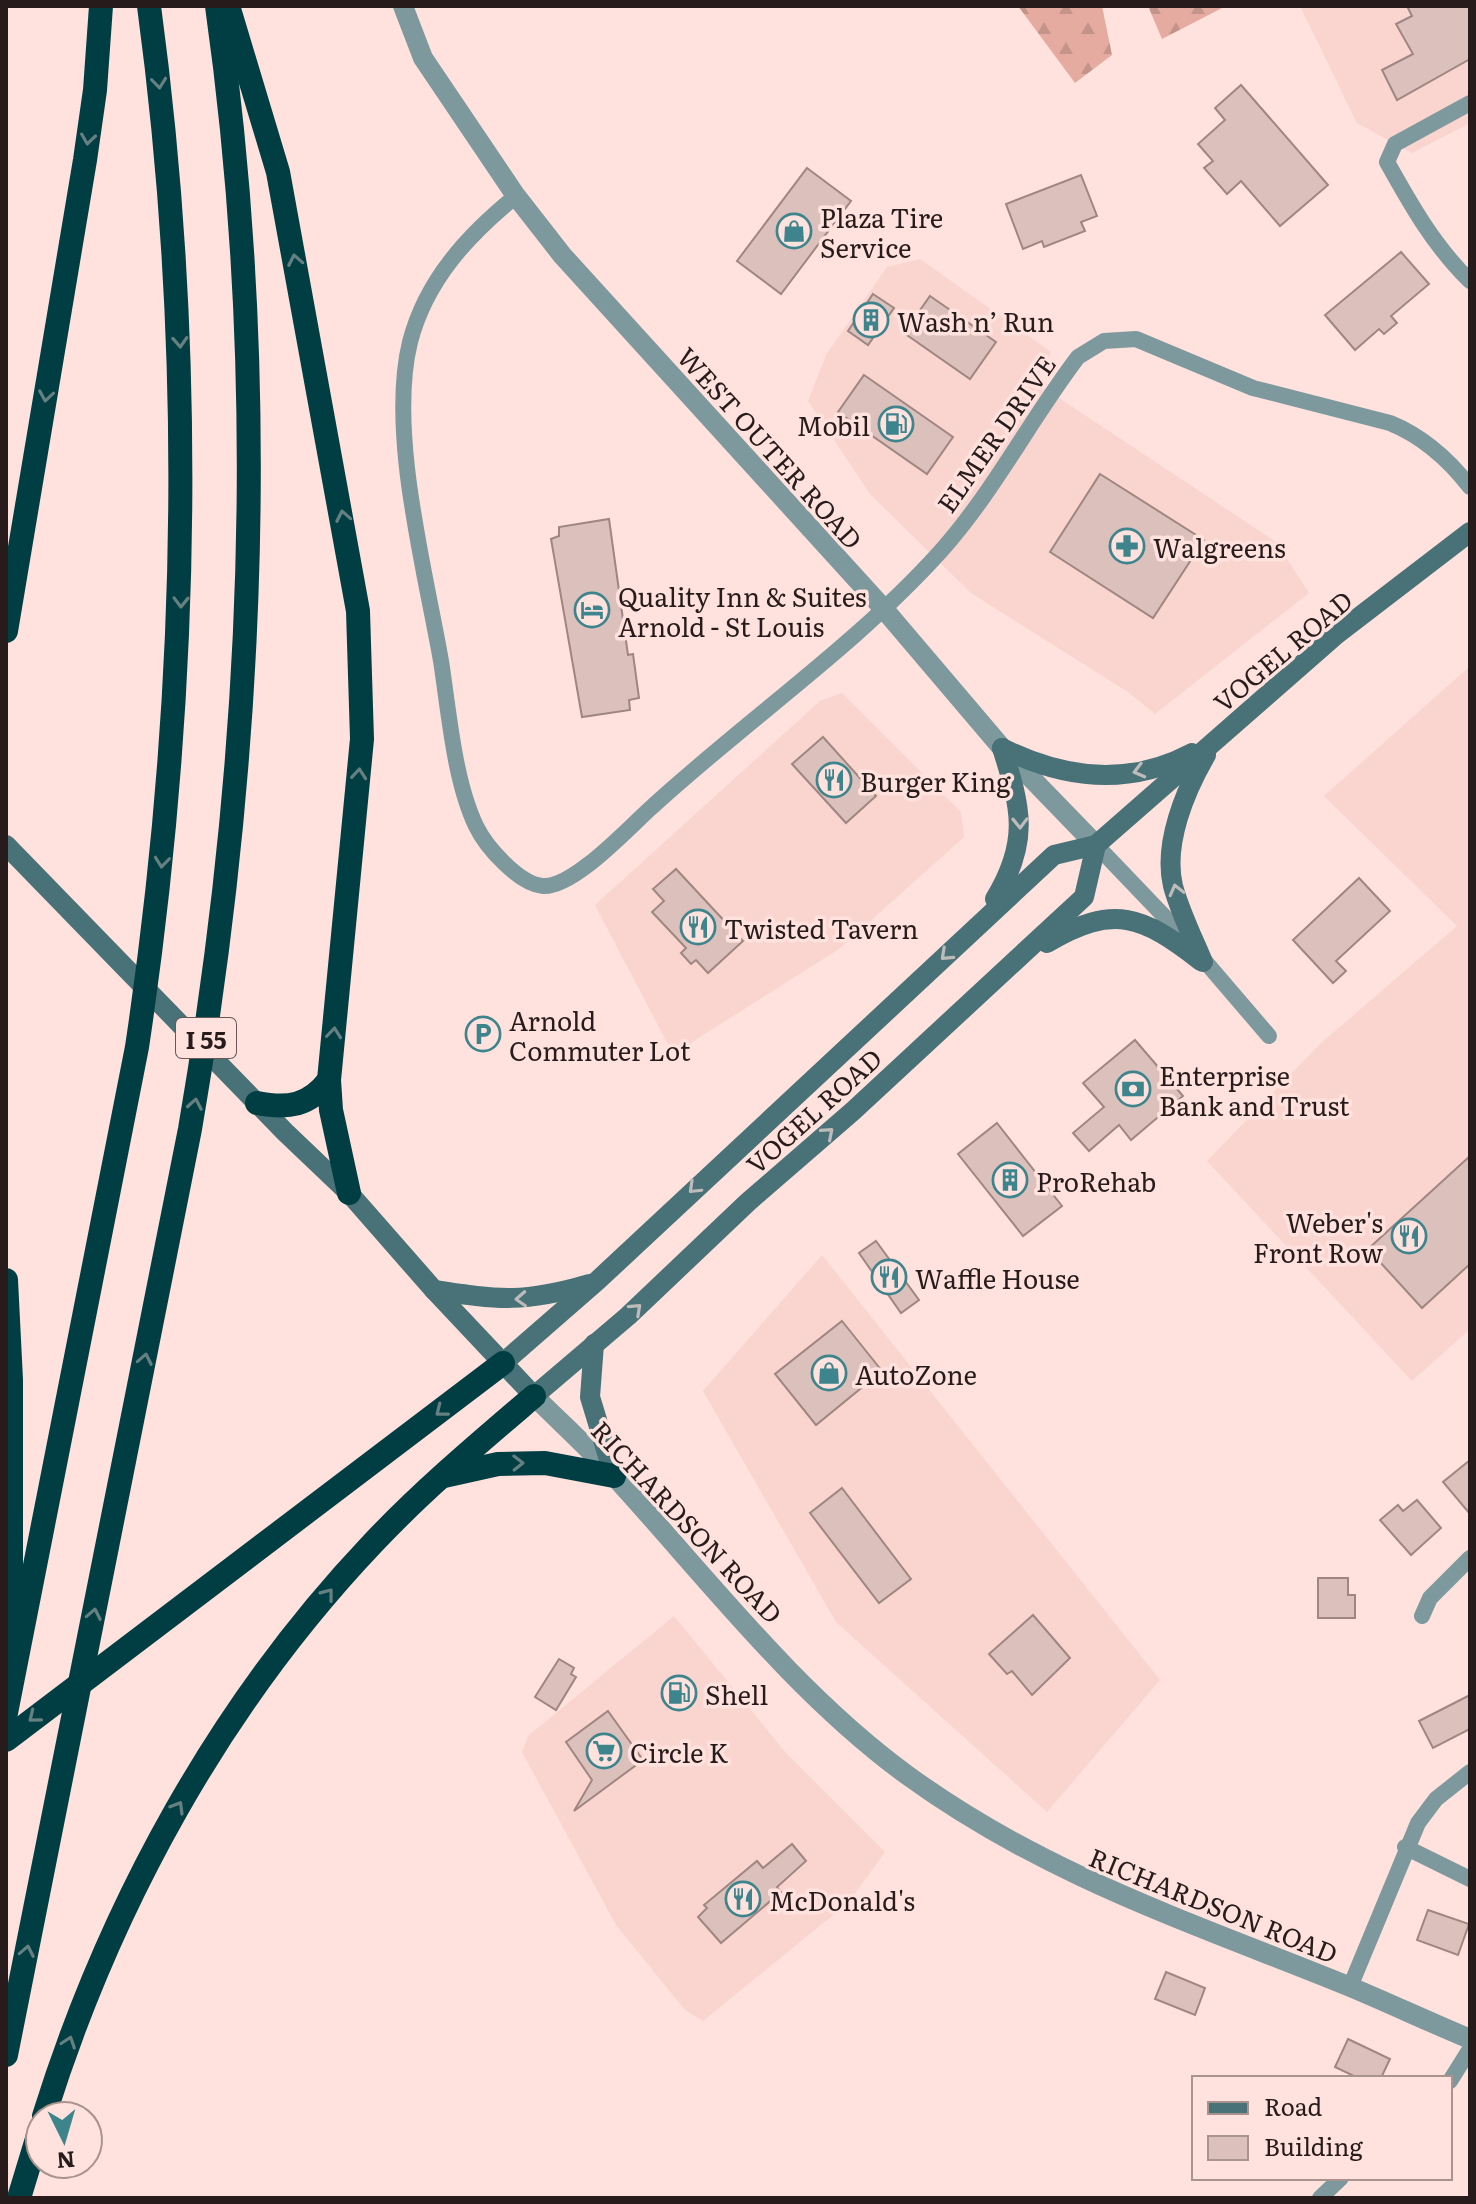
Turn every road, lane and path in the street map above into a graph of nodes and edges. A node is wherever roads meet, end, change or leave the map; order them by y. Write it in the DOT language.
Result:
graph roads {
  1 [pos="101,6"];
  2 [pos="149,6"];
  3 [pos="217,6"];
  4 [pos="228,6"];
  5 [pos="403,6"];
  6 [pos="1470,103"];
  7 [pos="516,196"];
  8 [pos="1470,281"];
  9 [pos="1470,487"];
  10 [pos="1470,532"];
  11 [pos="883,608"];
  12 [pos="6,631"];
  13 [pos="1212,743"];
  14 [pos="1002,748"];
  15 [pos="6,845"];
  16 [pos="1096,845"];
  17 [pos="977,926"];
  18 [pos="1203,962"];
  19 [pos="1010,965"];
  20 [pos="1269,1036"];
  21 [pos="329,1080"];
  22 [pos="257,1103"];
  23 [pos="349,1193"];
  24 [pos="6,1280"];
  25 [pos="597,1281"];
  26 [pos="434,1290"];
  27 [pos="594,1344"];
  28 [pos="503,1363"];
  29 [pos="534,1396"];
  30 [pos="442,1476"];
  31 [pos="614,1476"];
  32 [pos="1470,1558"];
  33 [pos="1422,1616"];
  34 [pos="8,1701"];
  35 [pos="6,1740"];
  36 [pos="1470,1772"];
  37 [pos="1405,1847"];
  38 [pos="1470,1879"];
  39 [pos="1350,1987"];
  40 [pos="1470,2039"];
  41 [pos="1470,2049"];
  42 [pos="6,2055"];
  43 [pos="1452,2078"];
  44 [pos="50,2100"];
  45 [pos="1339,2180"];
  46 [pos="1320,2198"];
  1 -- 12 [label="highway, one-way"];
  2 -- 34 [label="highway, I 55, one-way"];
  42 -- 3 [label="highway, I 55, one-way"];
  21 -- 4 [label="highway, one-way"];
  5 -- 7 [label="street, WEST OUTER ROAD"];
  6 -- 8 [label="street"];
  7 -- 11 [label="street, WEST OUTER ROAD"];
  7 -- 11 [label="street, ELMER DRIVE"];
  9 -- 11 [label="street, ELMER DRIVE"];
  10 -- 13 [label="main road, VOGEL ROAD"];
  11 -- 14 [label="street, WEST OUTER ROAD"];
  13 -- 14 [label="main road, one-way"];
  13 -- 16 [label="main road, VOGEL ROAD"];
  18 -- 13 [label="main road, one-way"];
  14 -- 16 [label="street, WEST OUTER ROAD"];
  14 -- 17 [label="main road, one-way"];
  15 -- 22 [label="main road, RICHARDSON ROAD"];
  16 -- 17 [label="main road, VOGEL ROAD"];
  16 -- 18 [label="street, WEST OUTER ROAD"];
  16 -- 19 [label="main road, VOGEL ROAD"];
  17 -- 25 [label="main road, VOGEL ROAD, one-way"];
  18 -- 19 [label="main road"];
  18 -- 20 [label="street, WEST OUTER ROAD"];
  27 -- 19 [label="main road, VOGEL ROAD, one-way"];
  21 -- 22 [label="highway"];
  21 -- 23 [label="highway"];
  22 -- 23 [label="main road, RICHARDSON ROAD"];
  23 -- 26 [label="main road, RICHARDSON ROAD"];
  24 -- 34 [label="highway"];
  25 -- 26 [label="main road, one-way"];
  25 -- 28 [label="main road, VOGEL ROAD"];
  26 -- 28 [label="main road, RICHARDSON ROAD"];
  27 -- 29 [label="main road, VOGEL ROAD"];
  27 -- 31 [label="main road"];
  28 -- 29 [label="main road, RICHARDSON ROAD"];
  28 -- 35 [label="highway, one-way"];
  29 -- 30 [label="highway"];
  29 -- 31 [label="street, RICHARDSON ROAD"];
  30 -- 31 [label="highway, one-way"];
  44 -- 30 [label="highway, one-way"];
  31 -- 39 [label="street, RICHARDSON ROAD"];
  32 -- 33 [label="street"];
  36 -- 37 [label="street"];
  37 -- 38 [label="street"];
  37 -- 39 [label="street"];
  39 -- 40 [label="street, RICHARDSON ROAD"];
  41 -- 43 [label="street"];
  45 -- 46 [label="street"];
}
